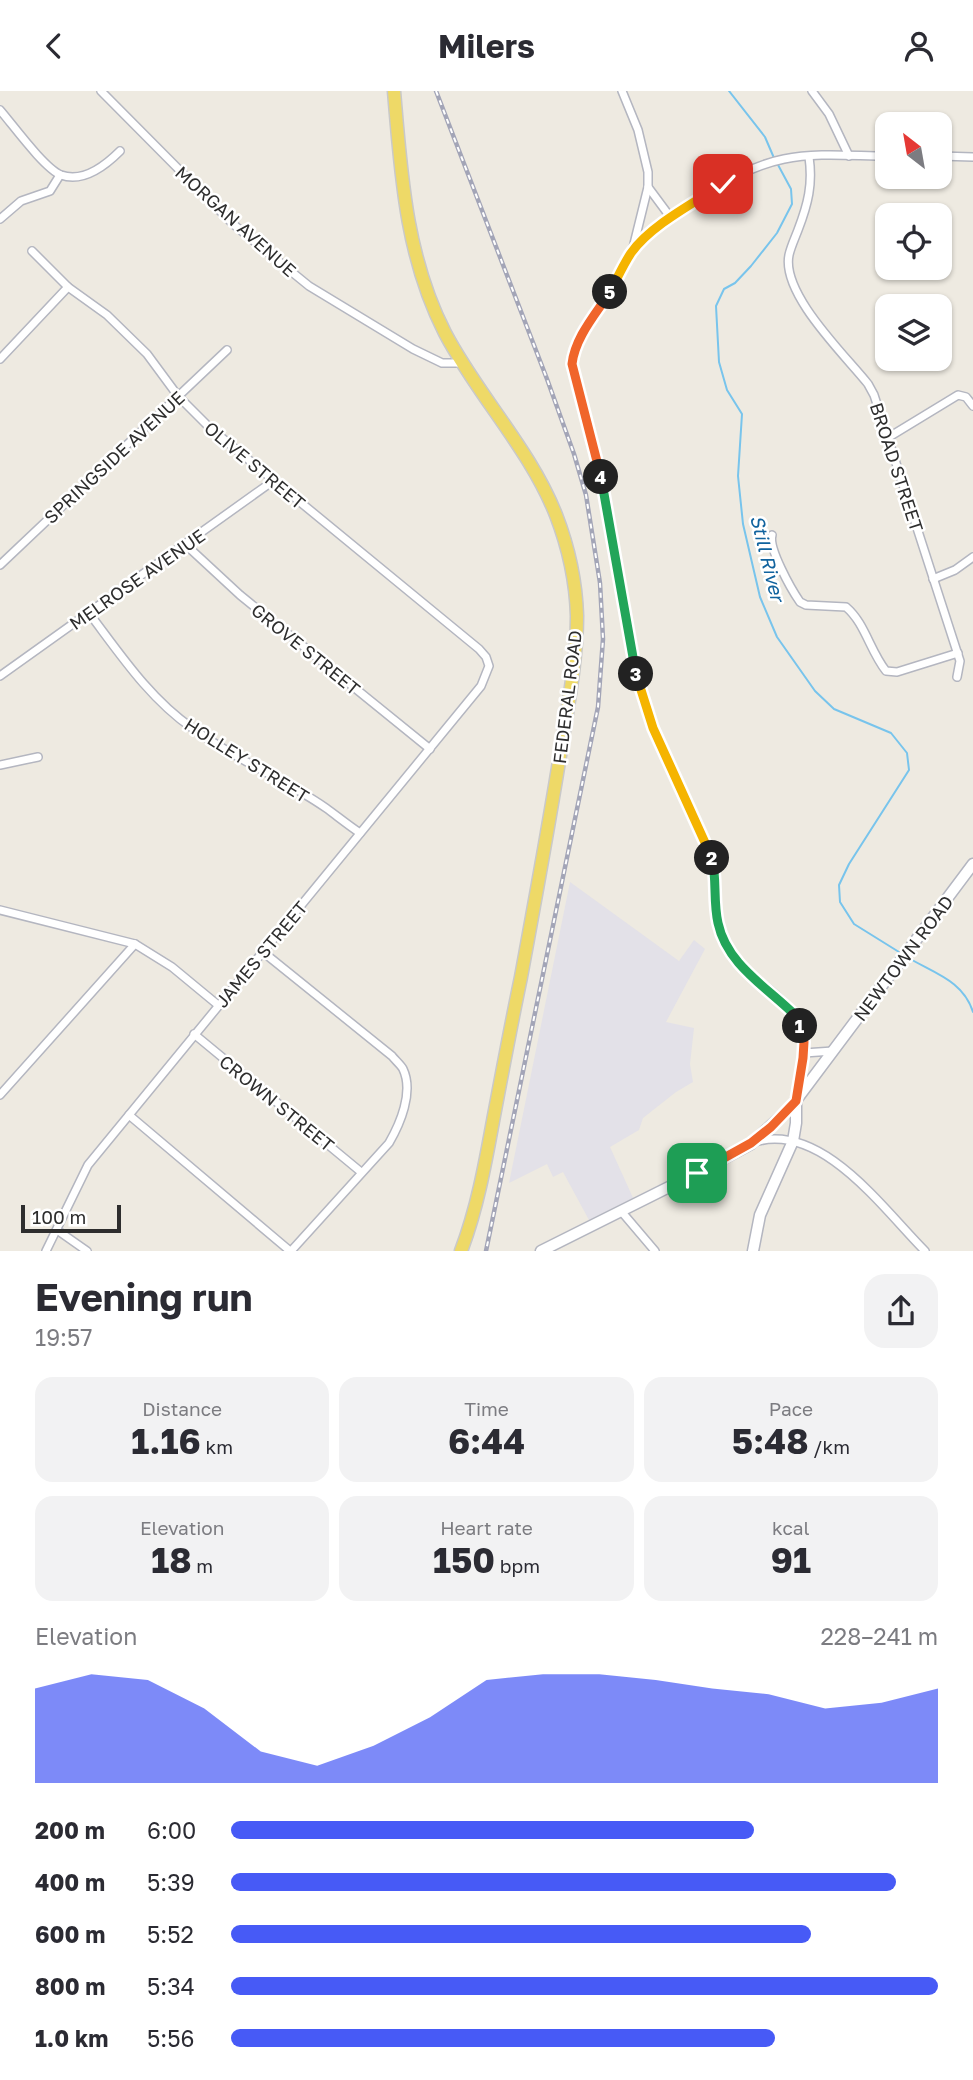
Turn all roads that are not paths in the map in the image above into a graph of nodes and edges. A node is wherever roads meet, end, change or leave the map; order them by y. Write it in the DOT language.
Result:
graph roads {
  1 [pos="101,91"];
  2 [pos="394,91"];
  3 [pos="622,91"];
  4 [pos="812,91"];
  5 [pos="0,110"];
  6 [pos="120,151"];
  7 [pos="849,156"];
  8 [pos="875,156"];
  9 [pos="952,156"];
  10 [pos="809,157"];
  11 [pos="973,157"];
  12 [pos="60,175"];
  13 [pos="648,187"];
  14 [pos="671,218"];
  15 [pos="0,219"];
  16 [pos="32,251"];
  17 [pos="632,252"];
  18 [pos="68,287"];
  19 [pos="227,350"];
  20 [pos="0,359"];
  21 [pos="462,363"];
  22 [pos="178,396"];
  23 [pos="973,406"];
  24 [pos="889,437"];
  25 [pos="273,481"];
  26 [pos="772,535"];
  27 [pos="186,545"];
  28 [pos="973,557"];
  29 [pos="0,565"];
  30 [pos="933,579"];
  31 [pos="89,613"];
  32 [pos="958,653"];
  33 [pos="489,666"];
  34 [pos="0,676"];
  35 [pos="957,677"];
  36 [pos="430,749"];
  37 [pos="38,757"];
  38 [pos="0,765"];
  39 [pos="360,834"];
  40 [pos="973,865"];
  41 [pos="0,910"];
  42 [pos="135,944"];
  43 [pos="263,952"];
  44 [pos="218,1005"];
  45 [pos="194,1034"];
  46 [pos="833,1051"];
  47 [pos="804,1053"];
  48 [pos="0,1095"];
  49 [pos="796,1101"];
  50 [pos="129,1115"];
  51 [pos="793,1141"];
  52 [pos="751,1143"];
  53 [pos="361,1172"];
  54 [pos="621,1211"];
  55 [pos="57,1230"];
  56 [pos="293,1250"];
  57 [pos="541,1250"];
  58 [pos="46,1251"];
  59 [pos="87,1251"];
  60 [pos="461,1251"];
  61 [pos="656,1251"];
  62 [pos="753,1251"];
  63 [pos="925,1251"];
  1 -- 21 [label="street, MORGAN AVENUE"];
  2 -- 21 [label="main road, FEDERAL ROAD"];
  3 -- 13 [label="street"];
  4 -- 7 [label="street"];
  5 -- 12 [label="street"];
  6 -- 12 [label="street"];
  7 -- 8 [label="street"];
  7 -- 10 [label="street"];
  9 -- 11 [label="street"];
  10 -- 14 [label="street"];
  10 -- 24 [label="street, BROAD STREET"];
  12 -- 15 [label="street"];
  13 -- 14 [label="street"];
  13 -- 17 [label="street"];
  14 -- 17 [label="street"];
  16 -- 18 [label="street, OLIVE STREET"];
  17 -- 47 [label="street"];
  18 -- 20 [label="street"];
  18 -- 22 [label="street, OLIVE STREET"];
  19 -- 22 [label="street, SPRINGSIDE AVENUE"];
  21 -- 60 [label="main road, FEDERAL ROAD"];
  22 -- 25 [label="street, OLIVE STREET"];
  22 -- 29 [label="street, SPRINGSIDE AVENUE"];
  23 -- 24 [label="street"];
  24 -- 30 [label="street, BROAD STREET"];
  25 -- 27 [label="street, MELROSE AVENUE"];
  25 -- 33 [label="street, OLIVE STREET"];
  26 -- 32 [label="street"];
  27 -- 31 [label="street, MELROSE AVENUE"];
  27 -- 36 [label="street, GROVE STREET"];
  28 -- 30 [label="street"];
  30 -- 32 [label="street, BROAD STREET"];
  31 -- 34 [label="street, MELROSE AVENUE"];
  31 -- 39 [label="street, HOLLEY STREET"];
  32 -- 35 [label="street, BROAD STREET"];
  33 -- 36 [label="street, JAMES STREET"];
  36 -- 39 [label="street, JAMES STREET"];
  37 -- 38 [label="street"];
  39 -- 43 [label="street, JAMES STREET"];
  40 -- 46 [label="main road, NEWTOWN ROAD"];
  41 -- 42 [label="street"];
  42 -- 44 [label="street"];
  42 -- 48 [label="street"];
  43 -- 44 [label="street, JAMES STREET"];
  43 -- 53 [label="street"];
  44 -- 45 [label="street, JAMES STREET"];
  45 -- 50 [label="street, JAMES STREET"];
  45 -- 53 [label="street, CROWN STREET"];
  46 -- 47 [label="street"];
  46 -- 49 [label="main road, NEWTOWN ROAD"];
  47 -- 49 [label="street"];
  49 -- 51 [label="main road"];
  49 -- 52 [label="main road, NEWTOWN ROAD"];
  50 -- 55 [label="street, JAMES STREET"];
  50 -- 56 [label="street"];
  51 -- 52 [label="street"];
  51 -- 62 [label="main road"];
  51 -- 63 [label="street"];
  52 -- 54 [label="main road, NEWTOWN ROAD"];
  53 -- 56 [label="street"];
  54 -- 57 [label="main road, NEWTOWN ROAD"];
  54 -- 61 [label="street"];
  55 -- 58 [label="street, JAMES STREET"];
  55 -- 59 [label="street"];
}
